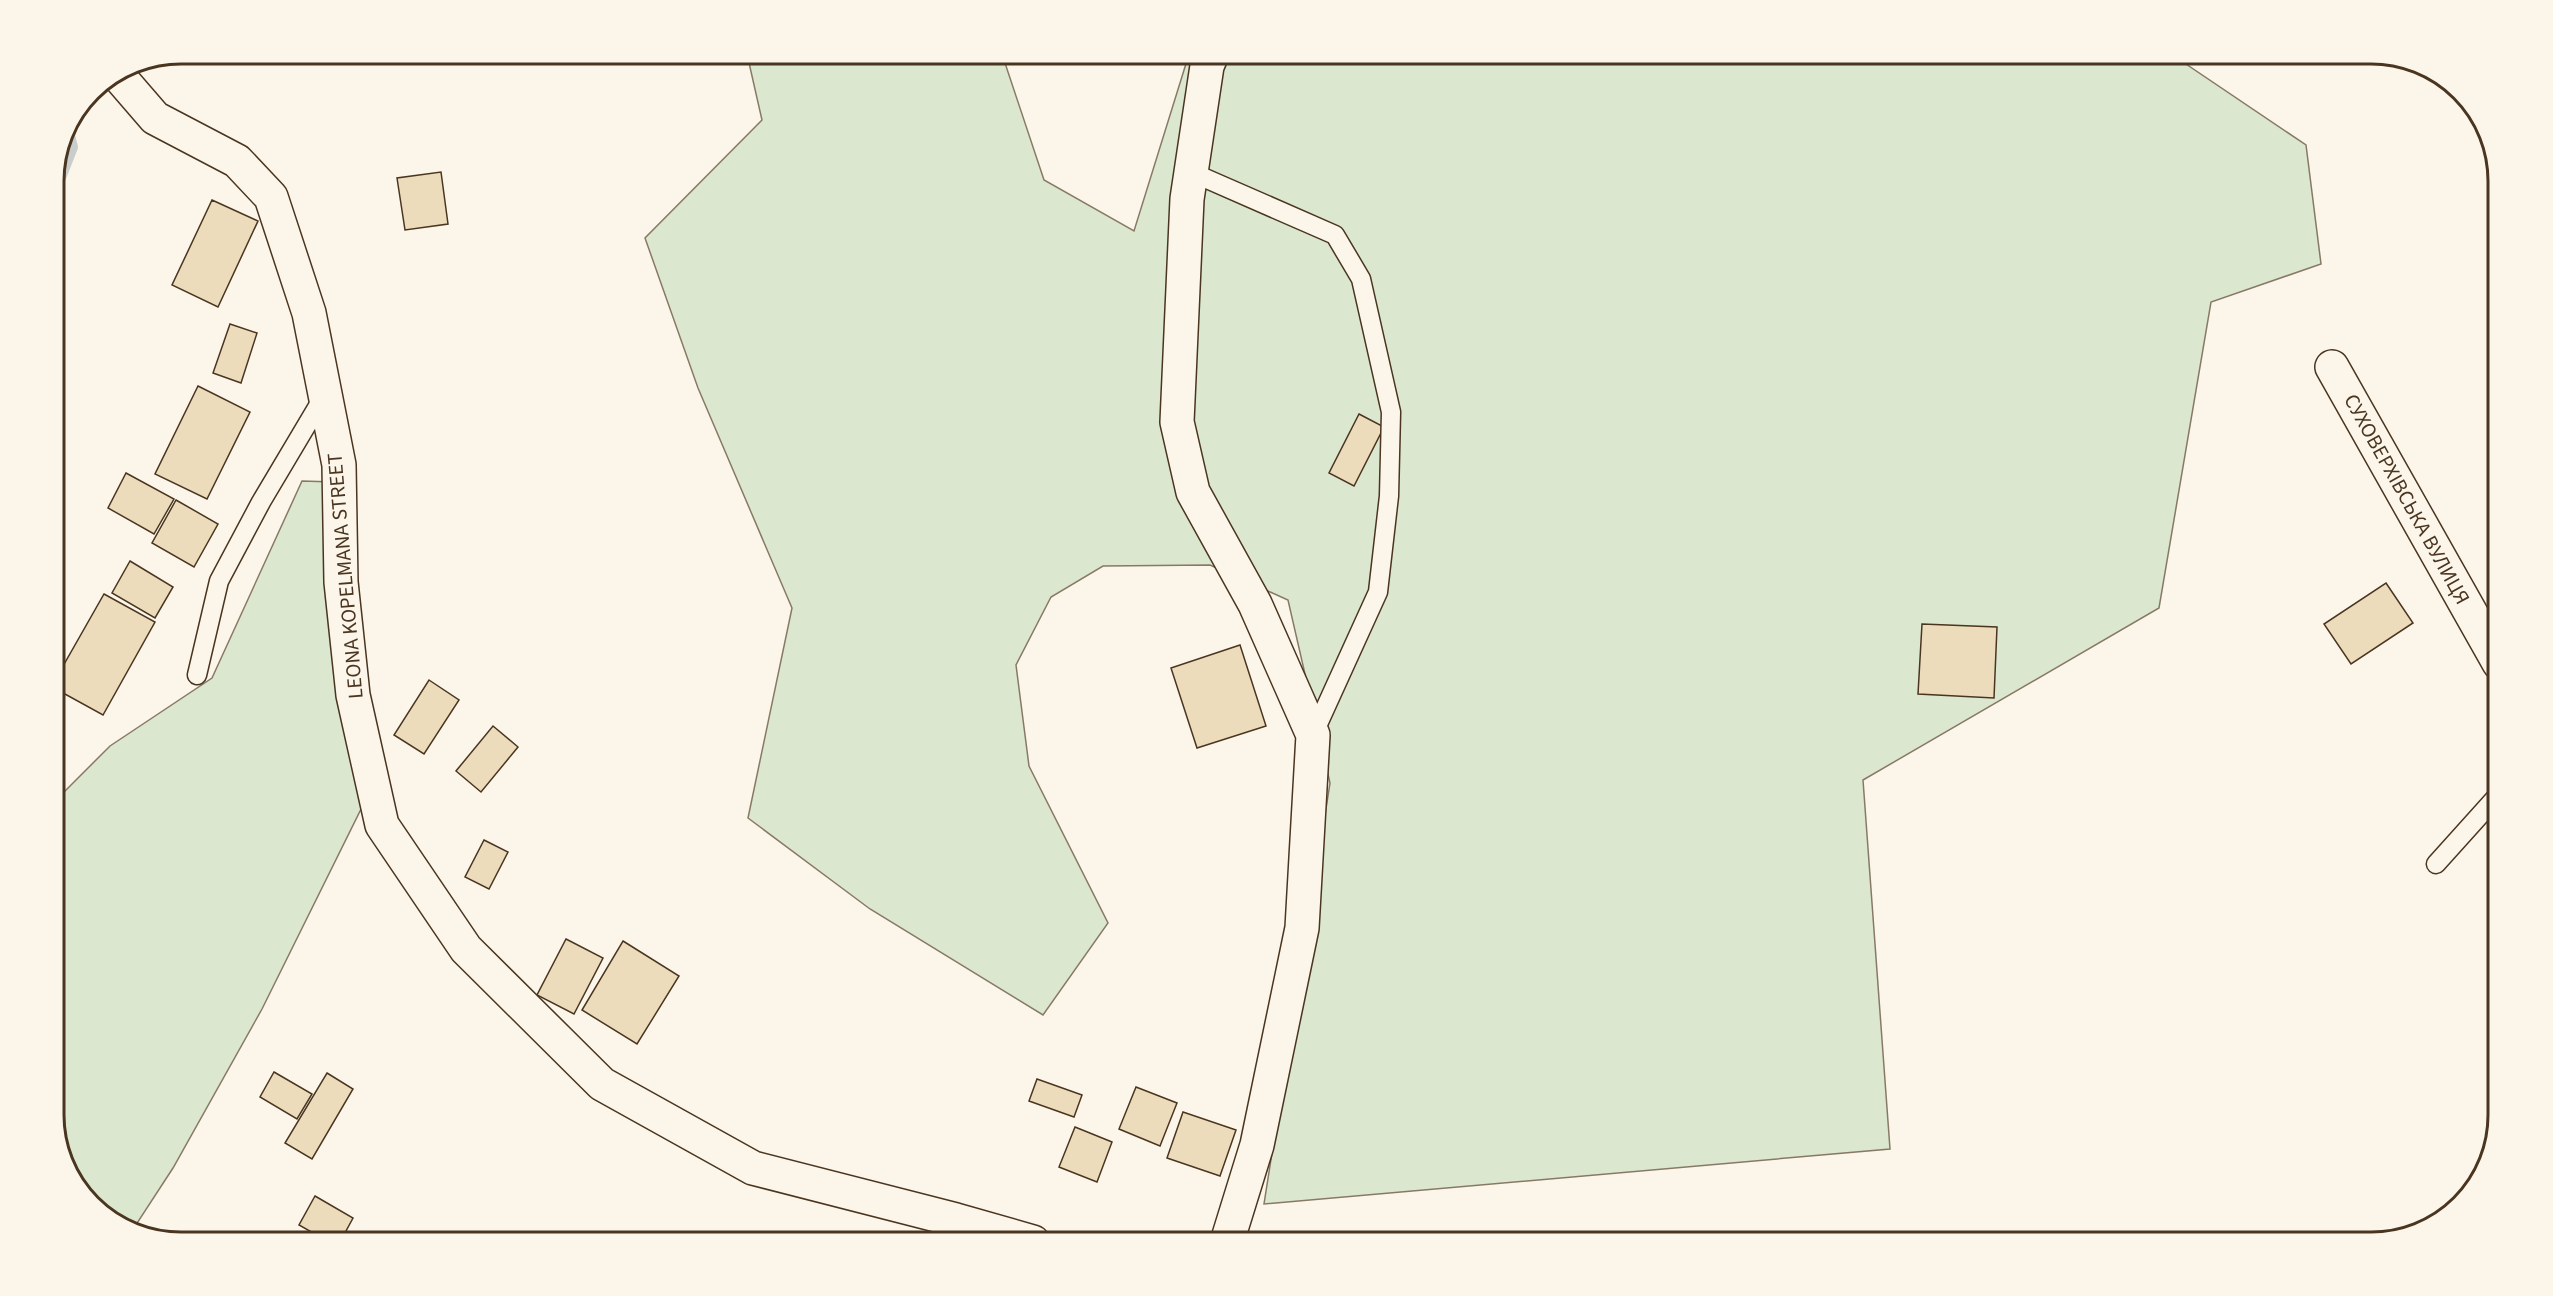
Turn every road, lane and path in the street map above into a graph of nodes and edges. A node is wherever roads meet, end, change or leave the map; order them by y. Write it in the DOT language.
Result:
graph roads {
  1 [pos="1208,64"];
  2 [pos="122,80"];
  3 [pos="1191,172"];
  4 [pos="2332,366"];
  5 [pos="325,394"];
  6 [pos="2488,643"];
  7 [pos="198,675"];
  8 [pos="1314,735"];
  9 [pos="2488,806"];
  10 [pos="2436,864"];
  11 [pos="995,1232"];
  12 [pos="1230,1232"];
  1 -- 3 [label="street"];
  2 -- 5 [label="street, LEONA KOPELMANA STREET"];
  3 -- 8 [label="street"];
  3 -- 8 [label="lane"];
  4 -- 6 [label="street, СУХОВЕРХІВСЬКА ВУЛИЦЯ"];
  5 -- 7 [label="lane"];
  5 -- 11 [label="street, LEONA KOPELMANA STREET"];
  8 -- 12 [label="street"];
  9 -- 10 [label="lane"];
}
